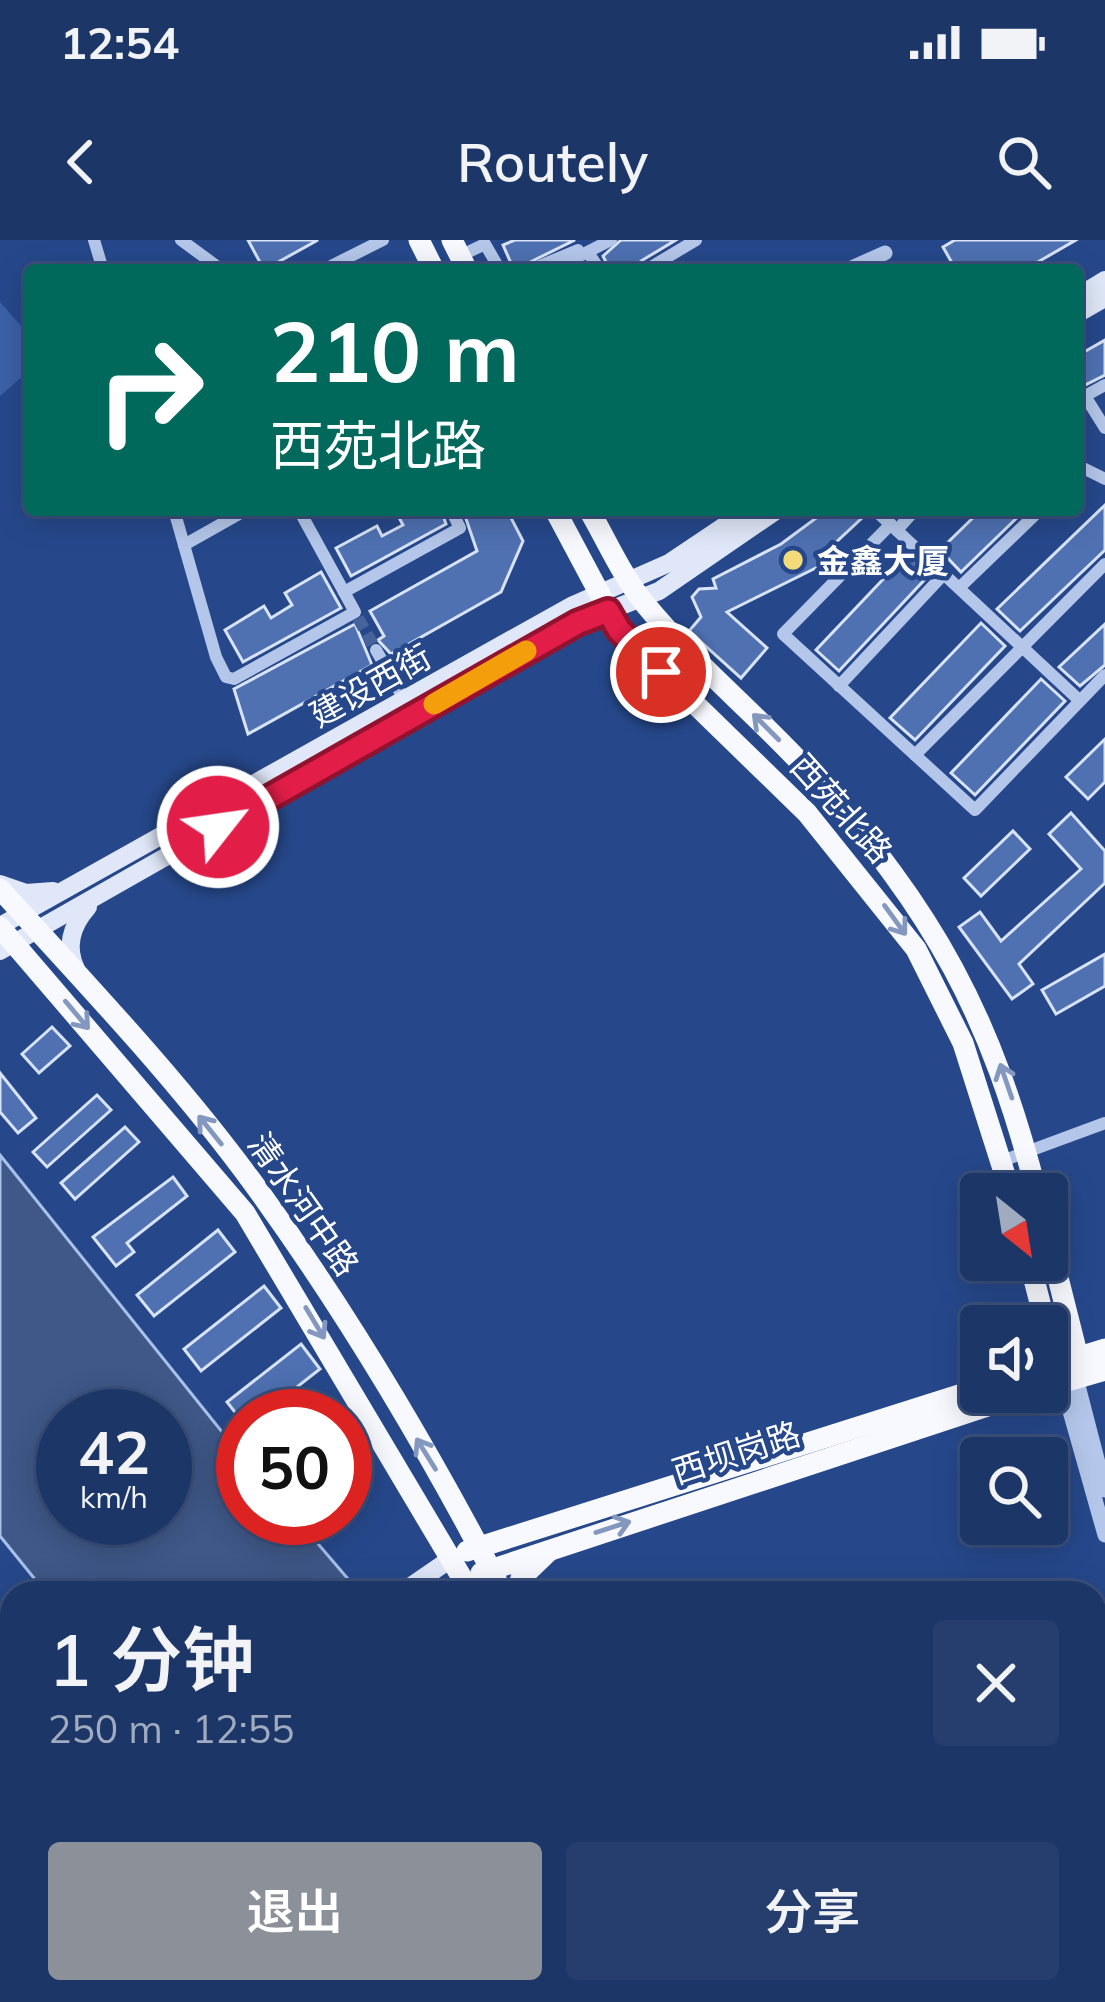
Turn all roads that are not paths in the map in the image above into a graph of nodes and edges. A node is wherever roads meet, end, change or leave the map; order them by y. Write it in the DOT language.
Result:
graph roads {
  1 [pos="181,240"];
  2 [pos="383,240"];
  3 [pos="611,240"];
  4 [pos="696,240"];
  5 [pos="485,242"];
  6 [pos="587,250"];
  7 [pos="885,254"];
  8 [pos="460,256"];
  9 [pos="214,264"];
  10 [pos="336,264"];
  11 [pos="547,264"];
  12 [pos="562,264"];
  13 [pos="596,264"];
  14 [pos="656,264"];
  15 [pos="861,264"];
  16 [pos="1105,385"];
  17 [pos="1105,428"];
  18 [pos="176,516"];
  19 [pos="235,516"];
  20 [pos="302,516"];
  21 [pos="454,516"];
  22 [pos="558,516"];
  23 [pos="592,516"];
  24 [pos="740,516"];
  25 [pos="767,516"];
  26 [pos="882,516"];
  27 [pos="908,516"];
  28 [pos="1034,516"];
  29 [pos="894,527"];
  30 [pos="184,545"];
  31 [pos="1105,564"];
  32 [pos="944,574"];
  33 [pos="959,588"];
  34 [pos="636,591"];
  35 [pos="344,592"];
  36 [pos="603,603"];
  37 [pos="1021,646"];
  38 [pos="376,650"];
  39 [pos="1105,675"];
  40 [pos="839,686"];
  41 [pos="405,700"];
  42 [pos="1079,700"];
  43 [pos="915,755"];
  44 [pos="75,885"];
  45 [pos="0,887"];
  46 [pos="99,895"];
  47 [pos="30,922"];
  48 [pos="3,942"];
  49 [pos="81,978"];
  50 [pos="1105,1123"];
  51 [pos="1026,1152"];
  52 [pos="1002,1161"];
  53 [pos="1005,1173"];
  54 [pos="1032,1173"];
  55 [pos="1105,1349"];
  56 [pos="1068,1369"];
  57 [pos="1105,1370"];
  58 [pos="1068,1373"];
  59 [pos="1068,1392"];
  60 [pos="960,1395"];
  61 [pos="1068,1399"];
  62 [pos="965,1413"];
  63 [pos="1105,1490"];
  64 [pos="461,1512"];
  65 [pos="435,1526"];
  66 [pos="522,1534"];
  67 [pos="1105,1535"];
  68 [pos="557,1545"];
  69 [pos="469,1570"];
  70 [pos="426,1576"];
  71 [pos="419,1581"];
  72 [pos="523,1581"];
  1 -- 9 [label="street"];
  2 -- 10 [label="street"];
  3 -- 6 [label="street"];
  4 -- 14 [label="street"];
  5 -- 8 [label="street"];
  6 -- 11 [label="street"];
  6 -- 12 [label="street"];
  6 -- 13 [label="street"];
  7 -- 15 [label="street"];
  16 -- 17 [label="street"];
  18 -- 30 [label="street"];
  19 -- 30 [label="street"];
  20 -- 35 [label="street"];
  21 -- 35 [label="street"];
  22 -- 36 [label="main road, 西苑北路"];
  23 -- 34 [label="main road, 西苑北路"];
  24 -- 34 [label="main road, 建设西街"];
  25 -- 34 [label="main road, 建设西街"];
  26 -- 29 [label="street"];
  27 -- 29 [label="street"];
  28 -- 33 [label="street"];
  29 -- 32 [label="street"];
  29 -- 40 [label="street"];
  30 -- 35 [label="street"];
  31 -- 37 [label="street"];
  32 -- 33 [label="street"];
  32 -- 40 [label="street"];
  33 -- 37 [label="street"];
  34 -- 36 [label="main road, 建设西街"];
  51 -- 34 [label="main road, 西苑北路, one-way"];
  36 -- 41 [label="main road, 建设西街"];
  36 -- 46 [label="main road, 建设西街"];
  36 -- 52 [label="main road, 西苑北路, one-way"];
  37 -- 42 [label="street"];
  37 -- 43 [label="street"];
  38 -- 41 [label="street"];
  39 -- 42 [label="street"];
  40 -- 43 [label="street"];
  41 -- 44 [label="main road, 建设西街"];
  42 -- 43 [label="street"];
  44 -- 45 [label="main road"];
  44 -- 47 [label="main road, 建设西街"];
  45 -- 47 [label="main road, 清水河中路"];
  46 -- 47 [label="main road, 建设西街"];
  46 -- 49 [label="main road"];
  47 -- 48 [label="main road, 建设西街"];
  47 -- 49 [label="main road, 清水河中路"];
  48 -- 65 [label="main road, 清水河中路, one-way"];
  64 -- 49 [label="main road, 清水河中路, one-way"];
  50 -- 51 [label="street"];
  51 -- 52 [label="street"];
  51 -- 54 [label="main road, 西苑北路"];
  52 -- 53 [label="main road, 西苑北路"];
  55 -- 56 [label="main road"];
  57 -- 58 [label="main road"];
  59 -- 63 [label="street"];
  60 -- 66 [label="main road, 西坝岗路"];
  61 -- 67 [label="street"];
  68 -- 62 [label="main road, 西坝岗路, one-way"];
  64 -- 66 [label="main road"];
  64 -- 69 [label="main road, 清水河中路"];
  65 -- 69 [label="main road, 清水河中路"];
  65 -- 70 [label="main road"];
  66 -- 69 [label="main road, 西坝岗路"];
  68 -- 69 [label="main road, 西坝岗路"];
  68 -- 72 [label="main road"];
  69 -- 70 [label="main road"];
  70 -- 71 [label="main road"];
}
